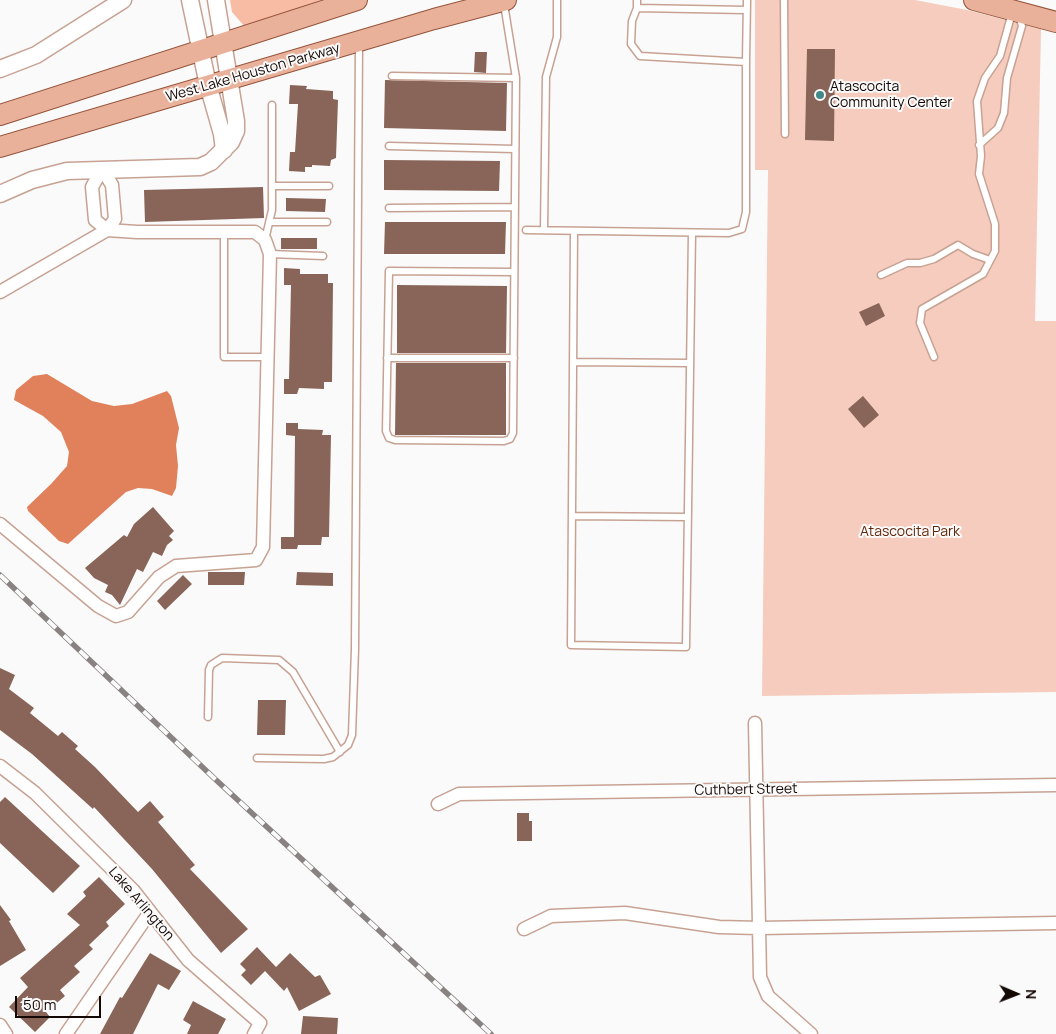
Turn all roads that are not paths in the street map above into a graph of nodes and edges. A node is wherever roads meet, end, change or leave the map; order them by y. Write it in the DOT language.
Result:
graph roads {
  1 [pos="123,0"];
  2 [pos="190,0"];
  3 [pos="216,0"];
  4 [pos="356,0"];
  5 [pos="505,0"];
  6 [pos="557,0"];
  7 [pos="637,0"];
  8 [pos="747,0"];
  9 [pos="784,0"];
  10 [pos="974,0"];
  11 [pos="1019,6"];
  12 [pos="637,8"];
  13 [pos="746,10"];
  14 [pos="1056,22"];
  15 [pos="359,42"];
  16 [pos="224,43"];
  17 [pos="200,50"];
  18 [pos="1000,56"];
  19 [pos="1012,61"];
  20 [pos="746,62"];
  21 [pos="0,69"];
  22 [pos="392,76"];
  23 [pos="516,78"];
  24 [pos="230,79"];
  25 [pos="208,85"];
  26 [pos="272,105"];
  27 [pos="0,115"];
  28 [pos="785,134"];
  29 [pos="979,145"];
  30 [pos="389,146"];
  31 [pos="0,147"];
  32 [pos="516,149"];
  33 [pos="224,150"];
  34 [pos="102,169"];
  35 [pos="272,186"];
  36 [pos="329,186"];
  37 [pos="0,194"];
  38 [pos="515,207"];
  39 [pos="389,208"];
  40 [pos="270,222"];
  41 [pos="327,222"];
  42 [pos="106,230"];
  43 [pos="526,230"];
  44 [pos="544,230"];
  45 [pos="574,231"];
  46 [pos="224,232"];
  47 [pos="692,233"];
  48 [pos="266,240"];
  49 [pos="270,254"];
  50 [pos="324,256"];
  51 [pos="990,260"];
  52 [pos="514,272"];
  53 [pos="881,275"];
  54 [pos="0,292"];
  55 [pos="268,357"];
  56 [pos="934,357"];
  57 [pos="387,358"];
  58 [pos="514,358"];
  59 [pos="573,362"];
  60 [pos="690,363"];
  61 [pos="572,516"];
  62 [pos="688,517"];
  63 [pos="0,524"];
  64 [pos="208,717"];
  65 [pos="755,723"];
  66 [pos="340,752"];
  67 [pos="257,758"];
  68 [pos="0,766"];
  69 [pos="1056,785"];
  70 [pos="756,790"];
  71 [pos="438,804"];
  72 [pos="150,912"];
  73 [pos="1056,923"];
  74 [pos="759,928"];
  75 [pos="524,929"];
  76 [pos="0,1026"];
  77 [pos="257,1028"];
  78 [pos="6,1034"];
  79 [pos="66,1034"];
  80 [pos="811,1034"];
  1 -- 21 [label="street"];
  2 -- 17 [label="street"];
  3 -- 16 [label="street"];
  4 -- 16 [label="main road"];
  5 -- 15 [label="main road, West Lake Houston Parkway"];
  5 -- 23 [label="lane"];
  6 -- 44 [label="lane"];
  7 -- 12 [label="lane"];
  8 -- 13 [label="lane"];
  9 -- 28 [label="lane"];
  10 -- 11 [label="main road"];
  11 -- 14 [label="main road"];
  11 -- 18 [label="lane"];
  11 -- 19 [label="lane"];
  12 -- 13 [label="lane"];
  12 -- 20 [label="lane"];
  13 -- 20 [label="lane"];
  15 -- 24 [label="main road, West Lake Houston Parkway"];
  15 -- 66 [label="lane"];
  16 -- 17 [label="main road"];
  16 -- 24 [label="street"];
  17 -- 25 [label="street"];
  17 -- 27 [label="main road"];
  18 -- 19 [label="lane"];
  18 -- 29 [label="lane"];
  19 -- 29 [label="lane"];
  20 -- 47 [label="lane"];
  22 -- 23 [label="lane"];
  23 -- 32 [label="lane"];
  24 -- 25 [label="main road, West Lake Houston Parkway"];
  24 -- 33 [label="street"];
  25 -- 31 [label="main road, West Lake Houston Parkway"];
  25 -- 33 [label="street"];
  26 -- 35 [label="lane"];
  29 -- 51 [label="lane"];
  30 -- 32 [label="lane"];
  32 -- 38 [label="lane"];
  33 -- 34 [label="street"];
  34 -- 37 [label="street"];
  34 -- 42 [label="street"];
  34 -- 42 [label="street"];
  35 -- 36 [label="lane"];
  35 -- 40 [label="lane"];
  38 -- 39 [label="lane"];
  38 -- 52 [label="lane"];
  40 -- 41 [label="lane"];
  40 -- 48 [label="lane"];
  42 -- 46 [label="street"];
  42 -- 54 [label="street"];
  43 -- 44 [label="lane"];
  44 -- 45 [label="lane"];
  45 -- 47 [label="lane"];
  45 -- 59 [label="lane"];
  46 -- 48 [label="street"];
  46 -- 55 [label="lane"];
  47 -- 60 [label="lane"];
  48 -- 49 [label="street"];
  49 -- 50 [label="lane"];
  49 -- 55 [label="street"];
  51 -- 53 [label="lane"];
  51 -- 56 [label="lane"];
  52 -- 57 [label="lane"];
  52 -- 58 [label="lane"];
  55 -- 63 [label="street"];
  57 -- 58 [label="lane"];
  57 -- 58 [label="lane"];
  59 -- 60 [label="lane"];
  59 -- 61 [label="lane"];
  60 -- 62 [label="lane"];
  61 -- 62 [label="lane"];
  61 -- 62 [label="lane"];
  64 -- 66 [label="lane"];
  65 -- 70 [label="street"];
  66 -- 67 [label="lane"];
  68 -- 72 [label="street, Lake Arlington"];
  69 -- 70 [label="street, Cuthbert Street"];
  70 -- 71 [label="street, Cuthbert Street"];
  70 -- 74 [label="street"];
  72 -- 77 [label="street, Lake Arlington"];
  72 -- 79 [label="street"];
  73 -- 74 [label="street"];
  74 -- 75 [label="street"];
  74 -- 80 [label="street"];
  76 -- 78 [label="street"];
}
